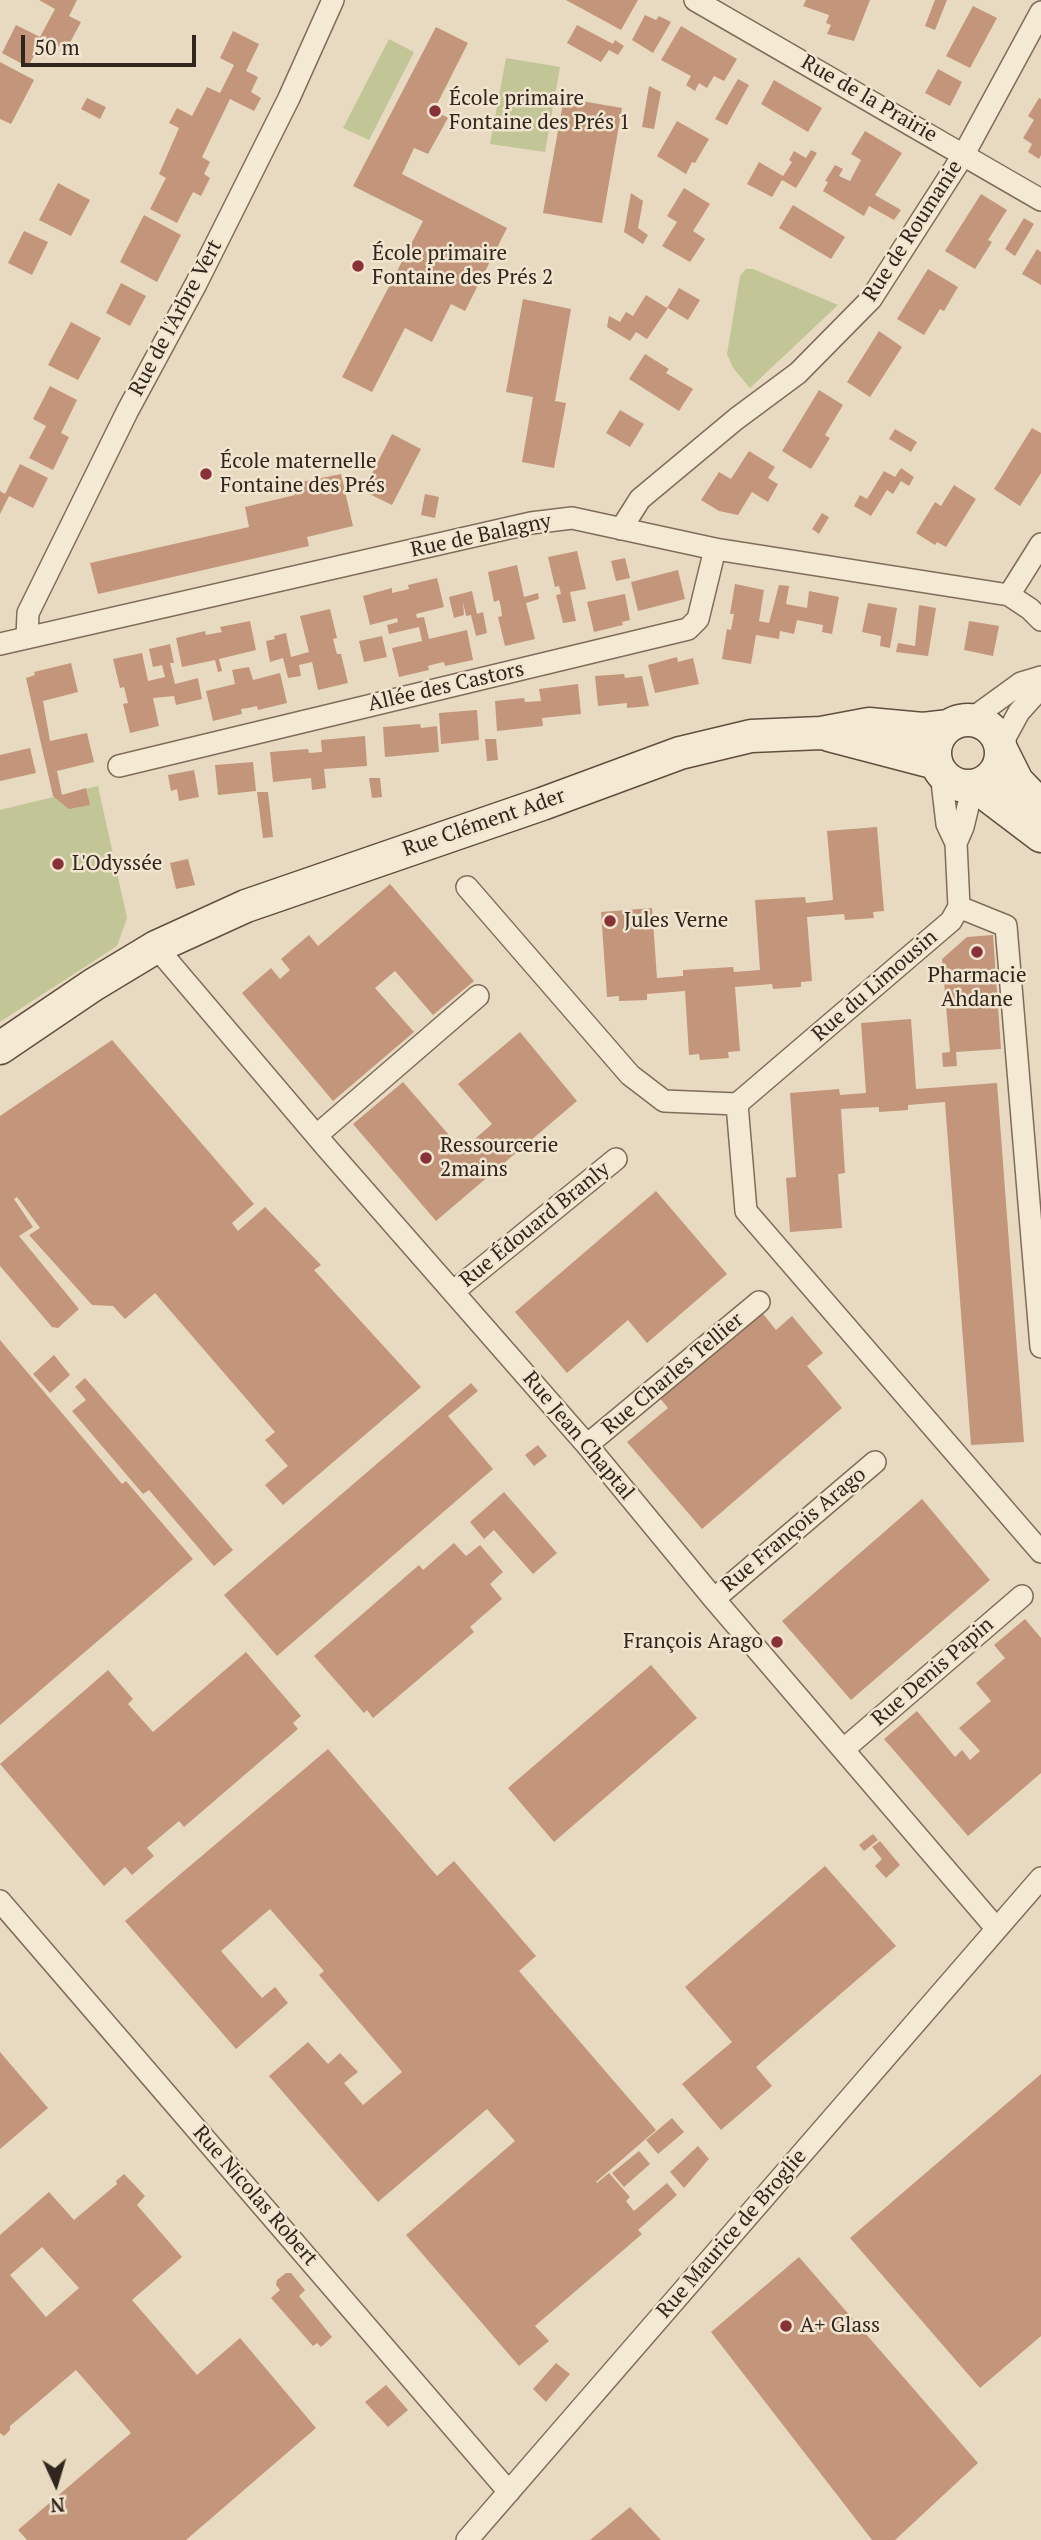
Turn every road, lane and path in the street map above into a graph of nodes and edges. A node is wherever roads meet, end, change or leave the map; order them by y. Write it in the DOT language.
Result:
graph roads {
  1 [pos="333,0"];
  2 [pos="695,0"];
  3 [pos="1041,12"];
  4 [pos="964,154"];
  5 [pos="1041,200"];
  6 [pos="621,529"];
  7 [pos="1041,544"];
  8 [pos="715,549"];
  9 [pos="1009,595"];
  10 [pos="1041,620"];
  11 [pos="27,638"];
  12 [pos="0,644"];
  13 [pos="1041,677"];
  14 [pos="959,723"];
  15 [pos="821,733"];
  16 [pos="1002,748"];
  17 [pos="120,766"];
  18 [pos="939,768"];
  19 [pos="974,786"];
  20 [pos="1041,806"];
  21 [pos="1041,836"];
  22 [pos="957,842"];
  23 [pos="467,887"];
  24 [pos="959,907"];
  25 [pos="156,947"];
  26 [pos="478,996"];
  27 [pos="0,1048"];
  28 [pos="737,1104"];
  29 [pos="317,1135"];
  30 [pos="616,1159"];
  31 [pos="454,1291"];
  32 [pos="759,1302"];
  33 [pos="1041,1347"];
  34 [pos="587,1445"];
  35 [pos="875,1462"];
  36 [pos="1037,1538"];
  37 [pos="1022,1596"];
  38 [pos="713,1599"];
  39 [pos="844,1749"];
  40 [pos="1041,1878"];
  41 [pos="0,1900"];
  42 [pos="996,1928"];
  43 [pos="509,2492"];
  44 [pos="467,2540"];
  1 -- 11 [label="street, Rue de l'Arbre Vert"];
  2 -- 4 [label="street, Rue de la Prairie"];
  3 -- 4 [label="street, Rue de Roumanie"];
  4 -- 5 [label="street, Rue de la Prairie"];
  4 -- 6 [label="street, Rue de Roumanie"];
  6 -- 8 [label="street, Rue de Balagny"];
  6 -- 11 [label="street, Rue de Balagny"];
  7 -- 9 [label="street"];
  8 -- 9 [label="street, Rue de Balagny"];
  8 -- 17 [label="street, Allée des Castors"];
  9 -- 10 [label="street, Rue de Balagny"];
  11 -- 12 [label="street, Rue de Balagny"];
  13 -- 14 [label="street"];
  13 -- 16 [label="street"];
  14 -- 15 [label="street, Rue Clément Ader"];
  14 -- 16 [label="street"];
  14 -- 18 [label="street"];
  15 -- 18 [label="street, Rue Clément Ader"];
  15 -- 25 [label="street, Rue Clément Ader"];
  16 -- 19 [label="street"];
  16 -- 20 [label="street"];
  18 -- 19 [label="street"];
  18 -- 22 [label="street"];
  19 -- 21 [label="street"];
  19 -- 22 [label="street"];
  22 -- 24 [label="street"];
  23 -- 28 [label="street"];
  24 -- 28 [label="street, Rue du Limousin"];
  24 -- 33 [label="street"];
  25 -- 27 [label="street, Rue Clément Ader"];
  25 -- 29 [label="street, Rue Jean Chaptal"];
  26 -- 29 [label="street"];
  28 -- 36 [label="street"];
  29 -- 31 [label="street, Rue Jean Chaptal"];
  30 -- 31 [label="street, Rue Édouard Branly"];
  31 -- 34 [label="street, Rue Jean Chaptal"];
  32 -- 34 [label="street, Rue Charles Tellier"];
  34 -- 38 [label="street, Rue Jean Chaptal"];
  35 -- 38 [label="street, Rue François Arago"];
  37 -- 39 [label="street, Rue Denis Papin"];
  38 -- 39 [label="street, Rue Jean Chaptal"];
  39 -- 42 [label="street, Rue Jean Chaptal"];
  40 -- 42 [label="street, Rue Maurice de Broglie"];
  41 -- 43 [label="street, Rue Nicolas Robert"];
  42 -- 43 [label="street, Rue Maurice de Broglie"];
  43 -- 44 [label="street, Rue Maurice de Broglie"];
}
